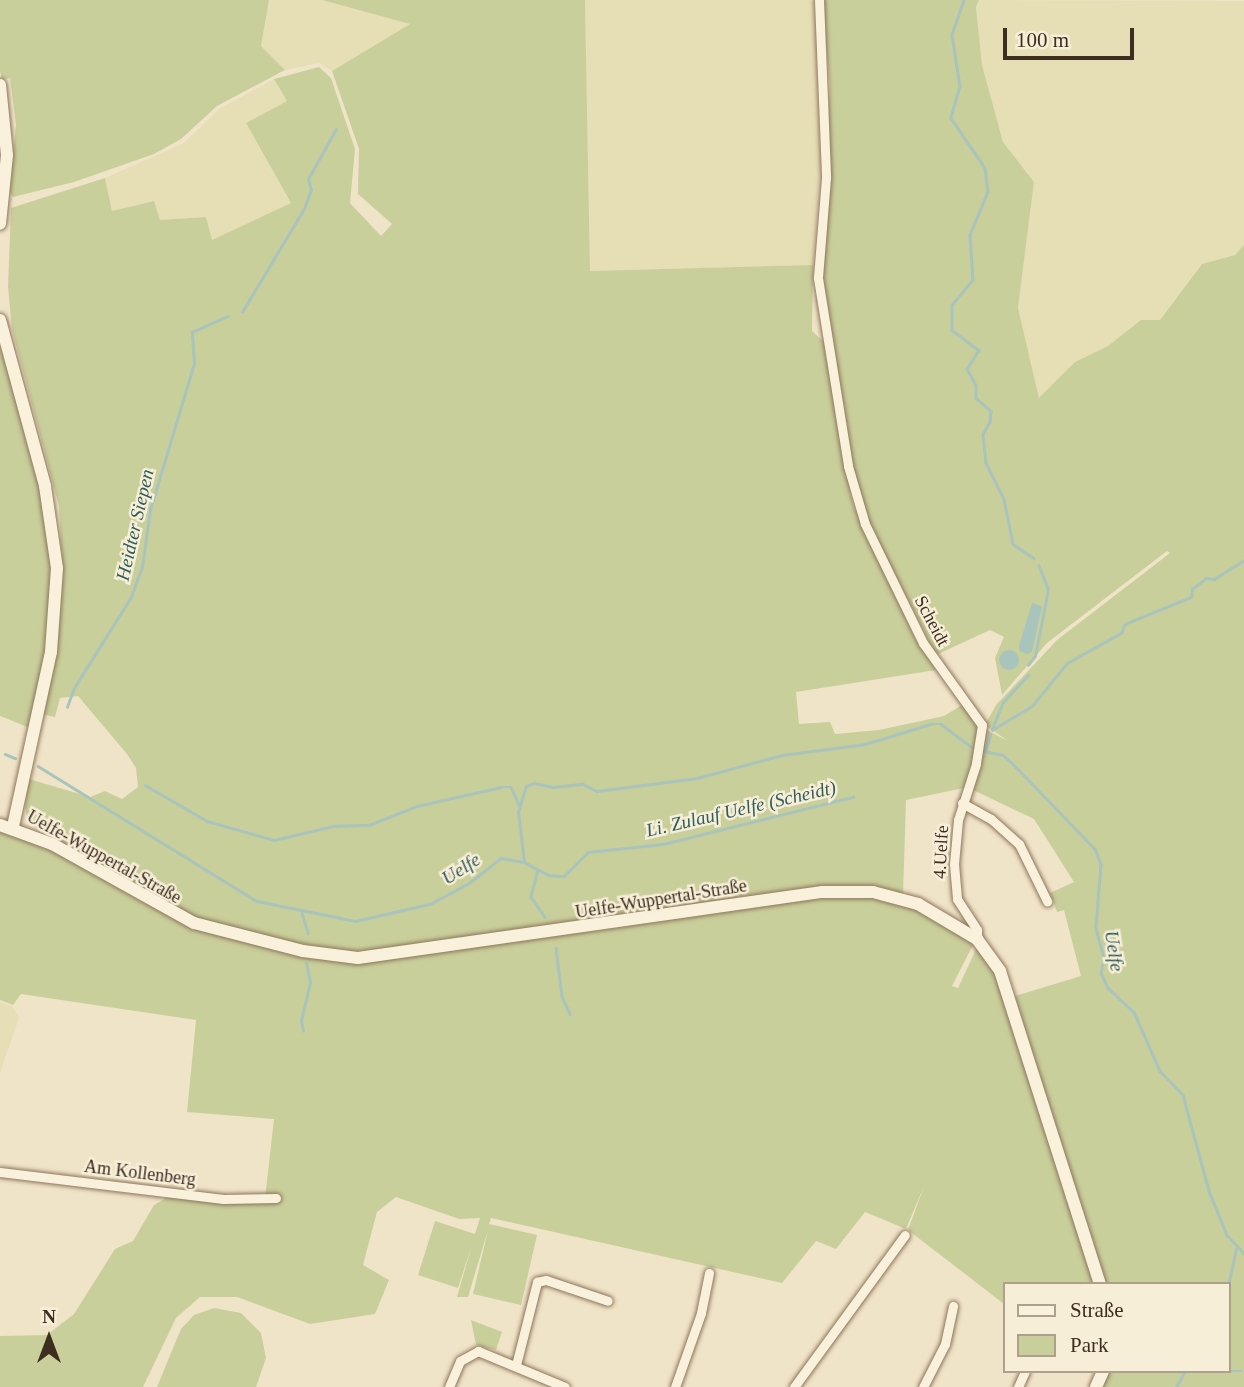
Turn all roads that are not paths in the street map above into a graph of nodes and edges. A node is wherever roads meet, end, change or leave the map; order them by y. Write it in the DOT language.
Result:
graph roads {
  1 [pos="819,0"];
  2 [pos="0,85"];
  3 [pos="0,224"];
  4 [pos="0,320"];
  5 [pos="982,725"];
  6 [pos="962,803"];
  7 [pos="6,826"];
  8 [pos="1048,901"];
  9 [pos="977,939"];
  10 [pos="0,1172"];
  11 [pos="276,1198"];
  12 [pos="905,1235"];
  13 [pos="709,1273"];
  14 [pos="1099,1282"];
  15 [pos="608,1301"];
  16 [pos="953,1306"];
  17 [pos="516,1365"];
  18 [pos="449,1387"];
  19 [pos="563,1387"];
  20 [pos="675,1387"];
  21 [pos="794,1387"];
  22 [pos="923,1387"];
  1 -- 5 [label="street, Scheidt"];
  2 -- 3 [label="main road"];
  4 -- 7 [label="main road"];
  5 -- 6 [label="street, 4.Uelfe"];
  6 -- 8 [label="street, 4.Uelfe"];
  6 -- 9 [label="street, 4.Uelfe"];
  7 -- 9 [label="main road, Uelfe-Wuppertal-Straße"];
  9 -- 14 [label="main road, Uelfe-Wuppertal-Straße"];
  10 -- 11 [label="street, Am Kollenberg"];
  12 -- 21 [label="street"];
  13 -- 20 [label="street"];
  15 -- 17 [label="street"];
  16 -- 22 [label="street"];
  17 -- 18 [label="street"];
  17 -- 19 [label="street"];
}
